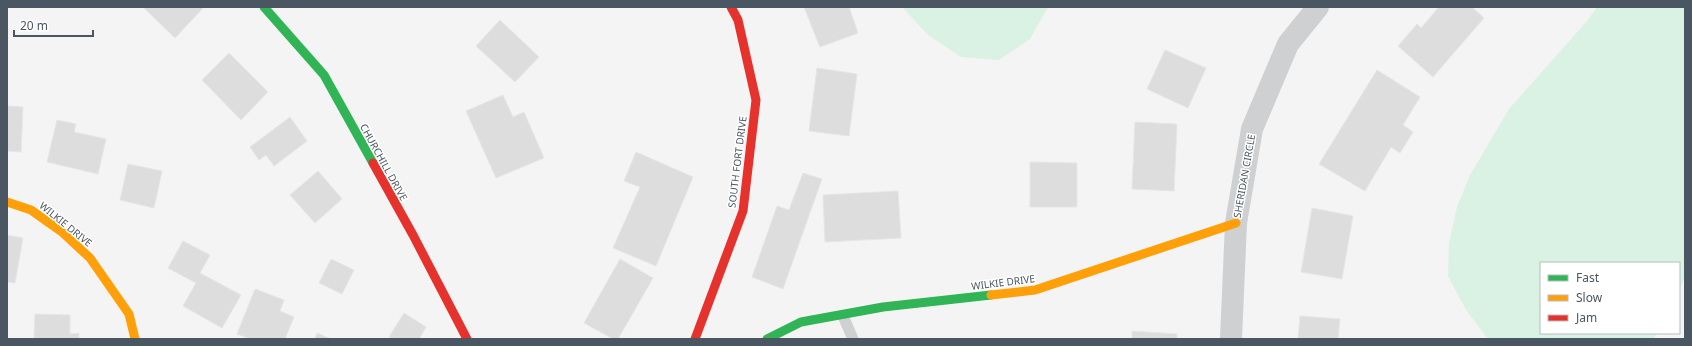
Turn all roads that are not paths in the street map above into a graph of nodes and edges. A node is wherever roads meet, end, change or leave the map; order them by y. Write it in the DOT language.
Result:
graph roads {
  1 [pos="264,7"];
  2 [pos="730,7"];
  3 [pos="1318,7"];
  4 [pos="7,202"];
  5 [pos="1236,223"];
  6 [pos="843,316"];
  7 [pos="135,339"];
  8 [pos="467,339"];
  9 [pos="695,339"];
  10 [pos="767,339"];
  11 [pos="853,339"];
  12 [pos="1231,339"];
  1 -- 8 [label="street, CHURCHILL DRIVE"];
  2 -- 9 [label="street, SOUTH FORT DRIVE"];
  3 -- 5 [label="street, SHERIDAN CIRCLE"];
  4 -- 7 [label="street, WILKIE DRIVE"];
  5 -- 6 [label="street, WILKIE DRIVE"];
  5 -- 12 [label="street, SHERIDAN CIRCLE"];
  6 -- 10 [label="street, WILKIE DRIVE"];
  6 -- 11 [label="lane"];
}
